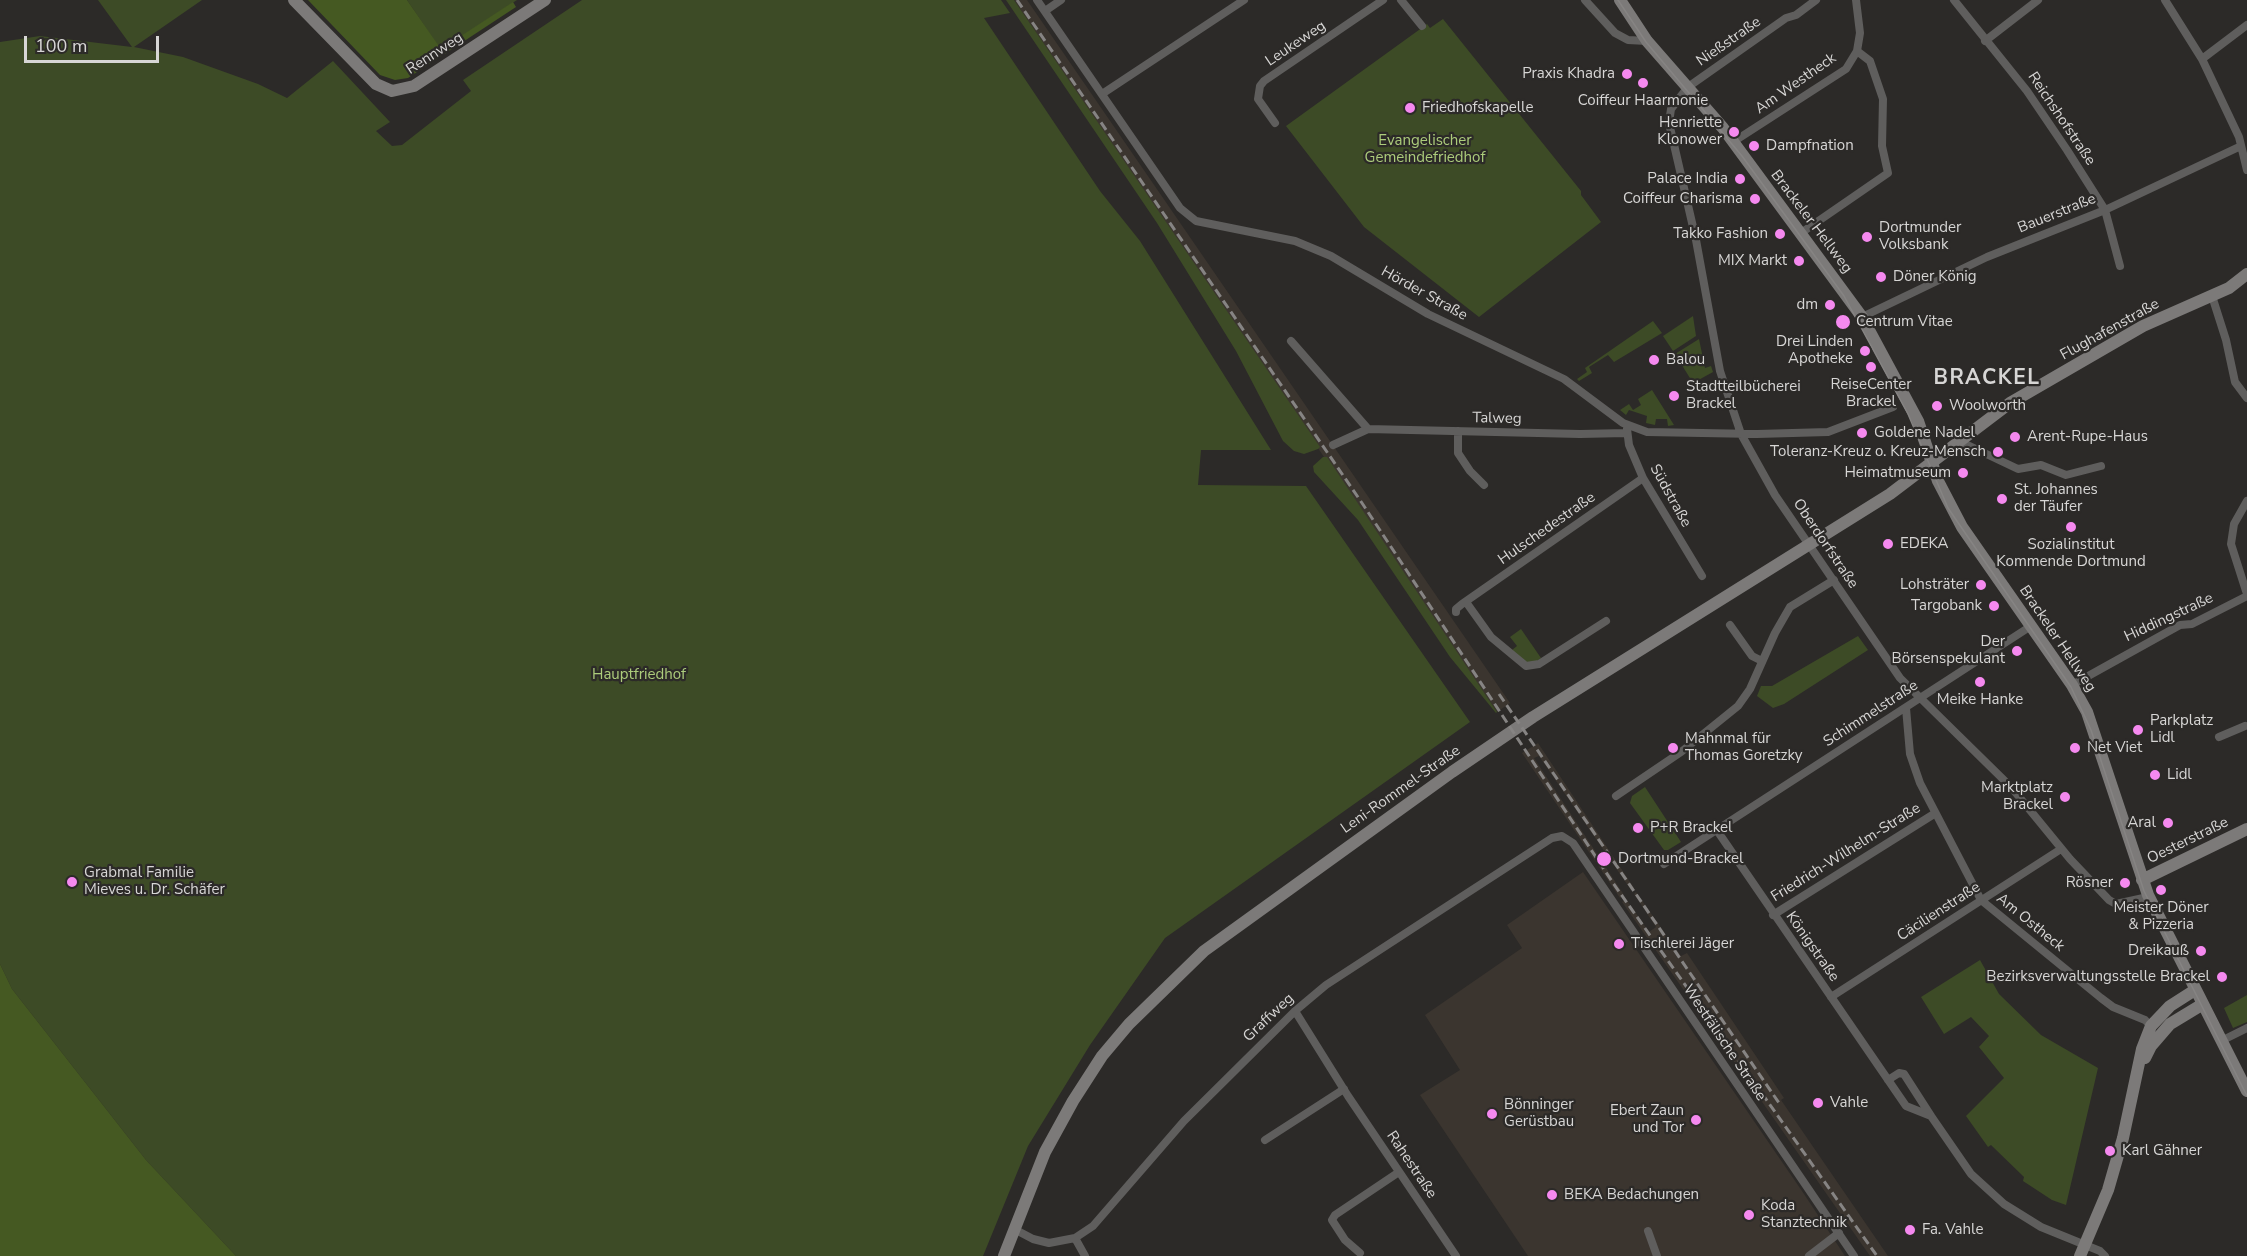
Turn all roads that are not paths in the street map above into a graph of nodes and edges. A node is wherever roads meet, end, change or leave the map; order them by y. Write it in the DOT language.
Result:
graph roads {
  1 [pos="294,0"];
  2 [pos="544,0"];
  3 [pos="1037,0"];
  4 [pos="1061,0"];
  5 [pos="1244,0"];
  6 [pos="1383,0"];
  7 [pos="1401,0"];
  8 [pos="1585,0"];
  9 [pos="1620,0"];
  10 [pos="1816,0"];
  11 [pos="1856,0"];
  12 [pos="1954,0"];
  13 [pos="2038,0"];
  14 [pos="2165,0"];
  15 [pos="1045,11"];
  16 [pos="2247,25"];
  17 [pos="1422,26"];
  18 [pos="1647,41"];
  19 [pos="1985,41"];
  20 [pos="1857,51"];
  21 [pos="2202,59"];
  22 [pos="1688,87"];
  23 [pos="1102,94"];
  24 [pos="1275,123"];
  25 [pos="1733,142"];
  26 [pos="2241,146"];
  27 [pos="2247,170"];
  28 [pos="2105,210"];
  29 [pos="1800,233"];
  30 [pos="2120,266"];
  31 [pos="2247,274"];
  32 [pos="2212,296"];
  33 [pos="1862,317"];
  34 [pos="1291,341"];
  35 [pos="2247,398"];
  36 [pos="1893,407"];
  37 [pos="1368,429"];
  38 [pos="1627,429"];
  39 [pos="1458,431"];
  40 [pos="1742,434"];
  41 [pos="1959,441"];
  42 [pos="1333,445"];
  43 [pos="1933,463"];
  44 [pos="2101,466"];
  45 [pos="1643,478"];
  46 [pos="1484,485"];
  47 [pos="2247,501"];
  48 [pos="1811,545"];
  49 [pos="1702,576"];
  50 [pos="1834,580"];
  51 [pos="2247,595"];
  52 [pos="1467,602"];
  53 [pos="1456,612"];
  54 [pos="1606,621"];
  55 [pos="1730,624"];
  56 [pos="2031,626"];
  57 [pos="1762,661"];
  58 [pos="2072,685"];
  59 [pos="1922,698"];
  60 [pos="1906,708"];
  61 [pos="2246,727"];
  62 [pos="2219,736"];
  63 [pos="1616,796"];
  64 [pos="1934,814"];
  65 [pos="2247,828"];
  66 [pos="1716,829"];
  67 [pos="1573,843"];
  68 [pos="2061,849"];
  69 [pos="1664,864"];
  70 [pos="2142,880"];
  71 [pos="2148,897"];
  72 [pos="1981,900"];
  73 [pos="1773,915"];
  74 [pos="2195,990"];
  75 [pos="1831,997"];
  76 [pos="2203,1004"];
  77 [pos="1295,1011"];
  78 [pos="2148,1023"];
  79 [pos="2247,1028"];
  80 [pos="2221,1041"];
  81 [pos="1888,1080"];
  82 [pos="2135,1080"];
  83 [pos="1344,1089"];
  84 [pos="2247,1091"];
  85 [pos="1931,1116"];
  86 [pos="1265,1140"];
  87 [pos="1399,1172"];
  88 [pos="1014,1229"];
  89 [pos="1648,1232"];
  90 [pos="1839,1233"];
  91 [pos="1075,1238"];
  92 [pos="2083,1251"];
  93 [pos="1360,1253"];
  94 [pos="1005,1256"];
  95 [pos="1085,1256"];
  96 [pos="1456,1256"];
  97 [pos="1657,1256"];
  98 [pos="1809,1256"];
  99 [pos="1854,1256"];
  100 [pos="2105,1256"];
  1 -- 2 [label="main road, Rennweg"];
  3 -- 15 [label="street, Hörder Straße"];
  4 -- 15 [label="street"];
  5 -- 23 [label="street"];
  6 -- 24 [label="street, Leukeweg"];
  7 -- 17 [label="street"];
  8 -- 18 [label="street"];
  9 -- 18 [label="main road, Brackeler Hellweg"];
  10 -- 22 [label="street, Nießstraße"];
  11 -- 20 [label="street, Am Westheck"];
  12 -- 19 [label="street, Reichshofstraße"];
  13 -- 19 [label="street"];
  14 -- 21 [label="street"];
  15 -- 23 [label="street, Hörder Straße"];
  16 -- 21 [label="street"];
  18 -- 22 [label="main road, Brackeler Hellweg"];
  19 -- 28 [label="street, Reichshofstraße"];
  20 -- 25 [label="street, Am Westheck"];
  20 -- 29 [label="street"];
  21 -- 26 [label="street"];
  22 -- 25 [label="main road, Brackeler Hellweg"];
  22 -- 40 [label="street, Oberdorfstraße"];
  23 -- 38 [label="street, Hörder Straße"];
  25 -- 29 [label="main road, Brackeler Hellweg"];
  26 -- 27 [label="street"];
  26 -- 28 [label="street, Bauerstraße"];
  28 -- 30 [label="street, Reichshofstraße"];
  28 -- 33 [label="street, Bauerstraße"];
  29 -- 33 [label="main road, Brackeler Hellweg"];
  31 -- 32 [label="main road, Flughafenstraße"];
  32 -- 35 [label="street"];
  32 -- 41 [label="main road, Flughafenstraße"];
  33 -- 43 [label="main road, Brackeler Hellweg"];
  34 -- 37 [label="street"];
  36 -- 40 [label="street, Hörder Straße"];
  37 -- 39 [label="street, Talweg"];
  37 -- 42 [label="street, Talweg"];
  38 -- 39 [label="street, Talweg"];
  38 -- 40 [label="street, Hörder Straße"];
  38 -- 45 [label="street, Südstraße"];
  39 -- 46 [label="street"];
  40 -- 48 [label="street, Oberdorfstraße"];
  41 -- 43 [label="main road, Flughafenstraße"];
  41 -- 44 [label="street"];
  43 -- 48 [label="main road, Leni-Rommel-Straße"];
  43 -- 56 [label="main road, Brackeler Hellweg"];
  45 -- 49 [label="street, Südstraße"];
  45 -- 52 [label="street, Hulschedestraße"];
  47 -- 51 [label="street, Hiddingstraße"];
  48 -- 50 [label="street, Oberdorfstraße"];
  48 -- 88 [label="main road, Leni-Rommel-Straße"];
  50 -- 57 [label="street"];
  50 -- 59 [label="street, Oberdorfstraße"];
  51 -- 58 [label="street, Hiddingstraße"];
  52 -- 53 [label="street, Hulschedestraße"];
  52 -- 54 [label="street"];
  55 -- 57 [label="street"];
  56 -- 58 [label="main road, Brackeler Hellweg"];
  56 -- 59 [label="street, Schimmelstraße"];
  57 -- 63 [label="street"];
  58 -- 70 [label="main road, Brackeler Hellweg"];
  59 -- 60 [label="street, Schimmelstraße"];
  59 -- 68 [label="street, Oberdorfstraße"];
  60 -- 64 [label="street, Am Ostheck"];
  60 -- 66 [label="street, Schimmelstraße"];
  61 -- 62 [label="street"];
  64 -- 72 [label="street, Am Ostheck"];
  64 -- 73 [label="street, Friedrich-Wilhelm-Straße"];
  65 -- 70 [label="main road, Oesterstraße"];
  66 -- 69 [label="street, Schimmelstraße"];
  66 -- 73 [label="street, Königstraße"];
  67 -- 77 [label="street, Graffweg"];
  67 -- 90 [label="street, Westfälische Straße"];
  68 -- 71 [label="street, Oberdorfstraße"];
  68 -- 72 [label="street, Cäcilienstraße"];
  70 -- 71 [label="main road, Brackeler Hellweg"];
  71 -- 74 [label="main road, Brackeler Hellweg"];
  72 -- 75 [label="street, Cäcilienstraße"];
  72 -- 78 [label="street, Am Ostheck"];
  73 -- 75 [label="street, Königstraße"];
  74 -- 76 [label="main road, Brackeler Hellweg"];
  74 -- 78 [label="main road"];
  75 -- 81 [label="street, Königstraße"];
  76 -- 80 [label="main road, Brackeler Hellweg"];
  76 -- 82 [label="main road"];
  77 -- 83 [label="street, Rahestraße"];
  77 -- 91 [label="street, Graffweg"];
  78 -- 82 [label="main road"];
  79 -- 80 [label="street"];
  80 -- 84 [label="main road, Brackeler Hellweg"];
  81 -- 85 [label="street, Königstraße"];
  81 -- 85 [label="street"];
  82 -- 92 [label="main road"];
  83 -- 86 [label="street"];
  83 -- 87 [label="street, Rahestraße"];
  85 -- 92 [label="street"];
  87 -- 93 [label="street"];
  87 -- 96 [label="street, Rahestraße"];
  88 -- 91 [label="street, Graffweg"];
  88 -- 94 [label="main road, Leni-Rommel-Straße"];
  89 -- 97 [label="street"];
  90 -- 98 [label="street"];
  90 -- 99 [label="street, Westfälische Straße"];
  91 -- 95 [label="street"];
  92 -- 100 [label="street"];
}
